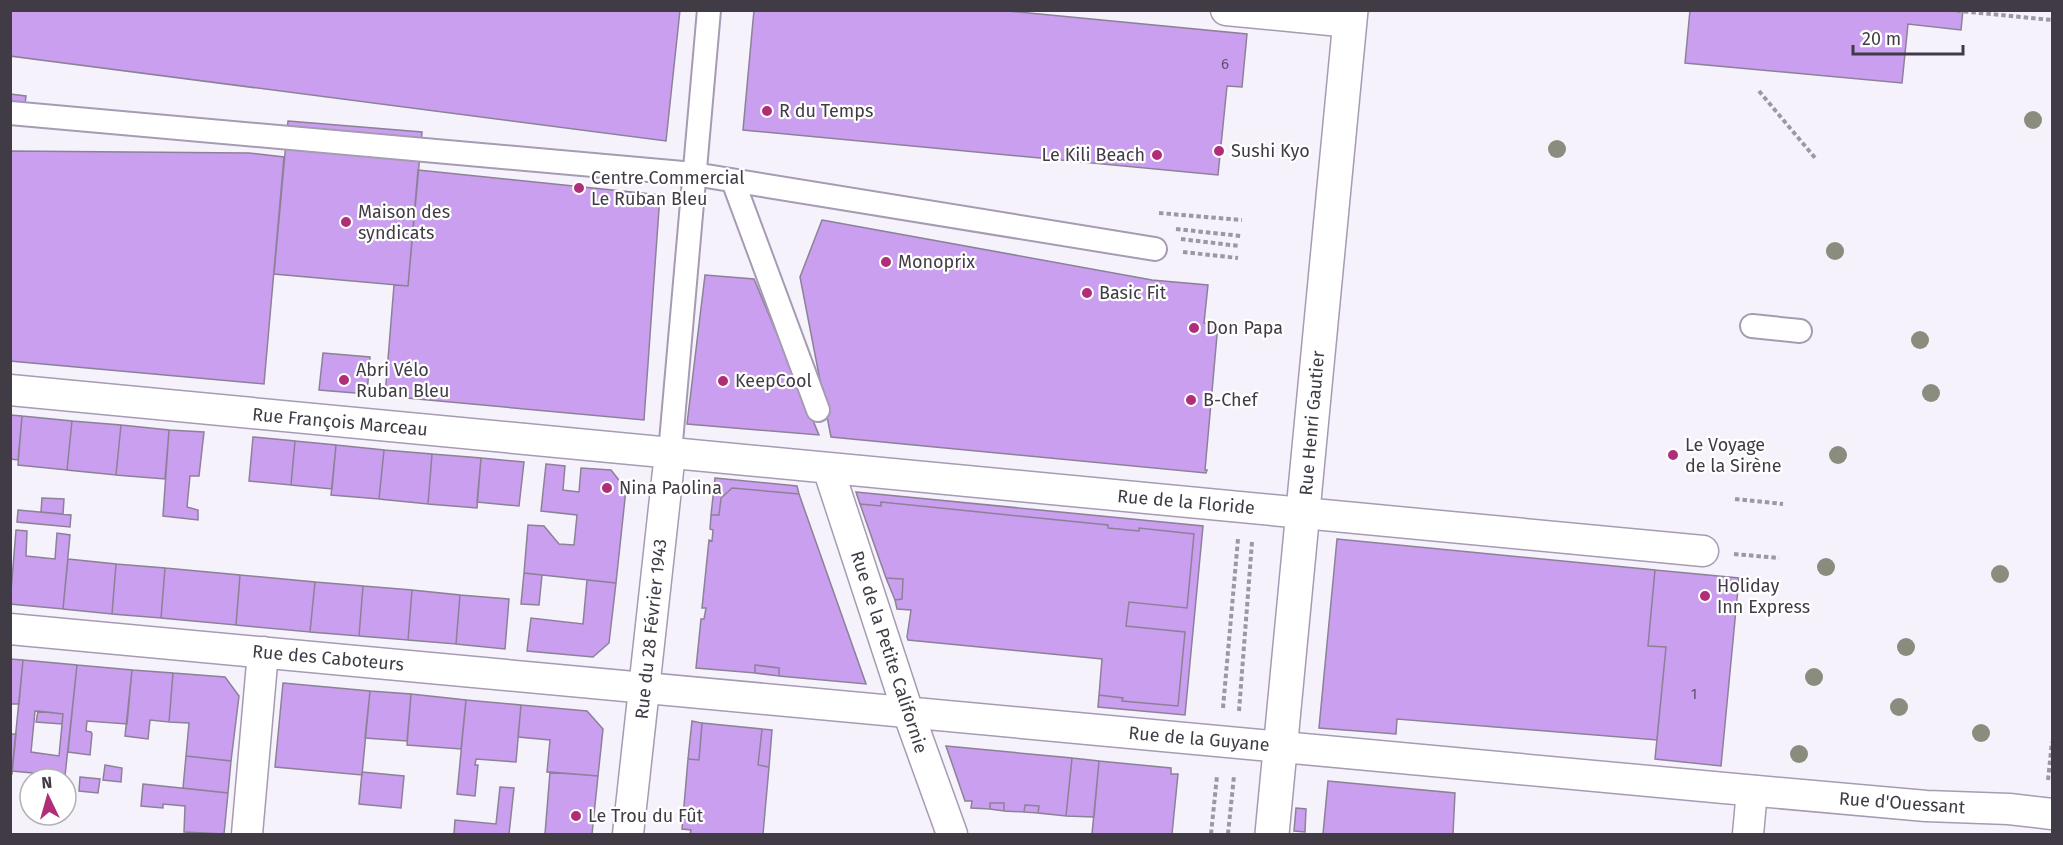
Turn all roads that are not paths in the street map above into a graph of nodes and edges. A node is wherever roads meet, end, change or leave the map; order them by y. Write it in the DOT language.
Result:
graph roads {
  1 [pos="709,10"];
  2 [pos="1226,10"];
  3 [pos="1351,16"];
  4 [pos="10,113"];
  5 [pos="694,174"];
  6 [pos="734,181"];
  7 [pos="1155,249"];
  8 [pos="1752,326"];
  9 [pos="1800,331"];
  10 [pos="10,390"];
  11 [pos="818,410"];
  12 [pos="670,453"];
  13 [pos="828,468"];
  14 [pos="1303,513"];
  15 [pos="1703,551"];
  16 [pos="10,629"];
  17 [pos="263,652"];
  18 [pos="645,688"];
  19 [pos="908,712"];
  20 [pos="1280,747"];
  21 [pos="1752,791"];
  22 [pos="2052,814"];
  23 [pos="247,834"];
  24 [pos="628,834"];
  25 [pos="952,834"];
  26 [pos="1272,834"];
  27 [pos="1748,834"];
  1 -- 5 [label="street, Rue du 28 Février 1943"];
  2 -- 3 [label="street"];
  3 -- 14 [label="street, Rue Henri Gautier"];
  4 -- 5 [label="street"];
  5 -- 6 [label="street"];
  5 -- 12 [label="street, Rue du 28 Février 1943"];
  6 -- 7 [label="street"];
  6 -- 11 [label="street"];
  8 -- 9 [label="street"];
  10 -- 12 [label="street, Rue François Marceau"];
  12 -- 13 [label="street, Rue de la Floride"];
  12 -- 18 [label="street, Rue du 28 Février 1943"];
  13 -- 14 [label="street, Rue de la Floride"];
  13 -- 19 [label="street, Rue de la Petite Californie"];
  14 -- 15 [label="street, Rue de la Floride"];
  14 -- 20 [label="street, Rue Henri Gautier"];
  16 -- 17 [label="street, Rue des Caboteurs"];
  17 -- 18 [label="street, Rue des Caboteurs"];
  17 -- 23 [label="street"];
  18 -- 19 [label="street, Rue de la Guyane"];
  18 -- 24 [label="street, Rue du 28 Février 1943"];
  19 -- 20 [label="street, Rue de la Guyane"];
  19 -- 25 [label="street, Rue de la Petite Californie"];
  20 -- 21 [label="street, Rue de la Guyane"];
  20 -- 26 [label="street, Rue Henri Gautier"];
  21 -- 22 [label="street, Rue d'Ouessant"];
  21 -- 27 [label="street"];
}
